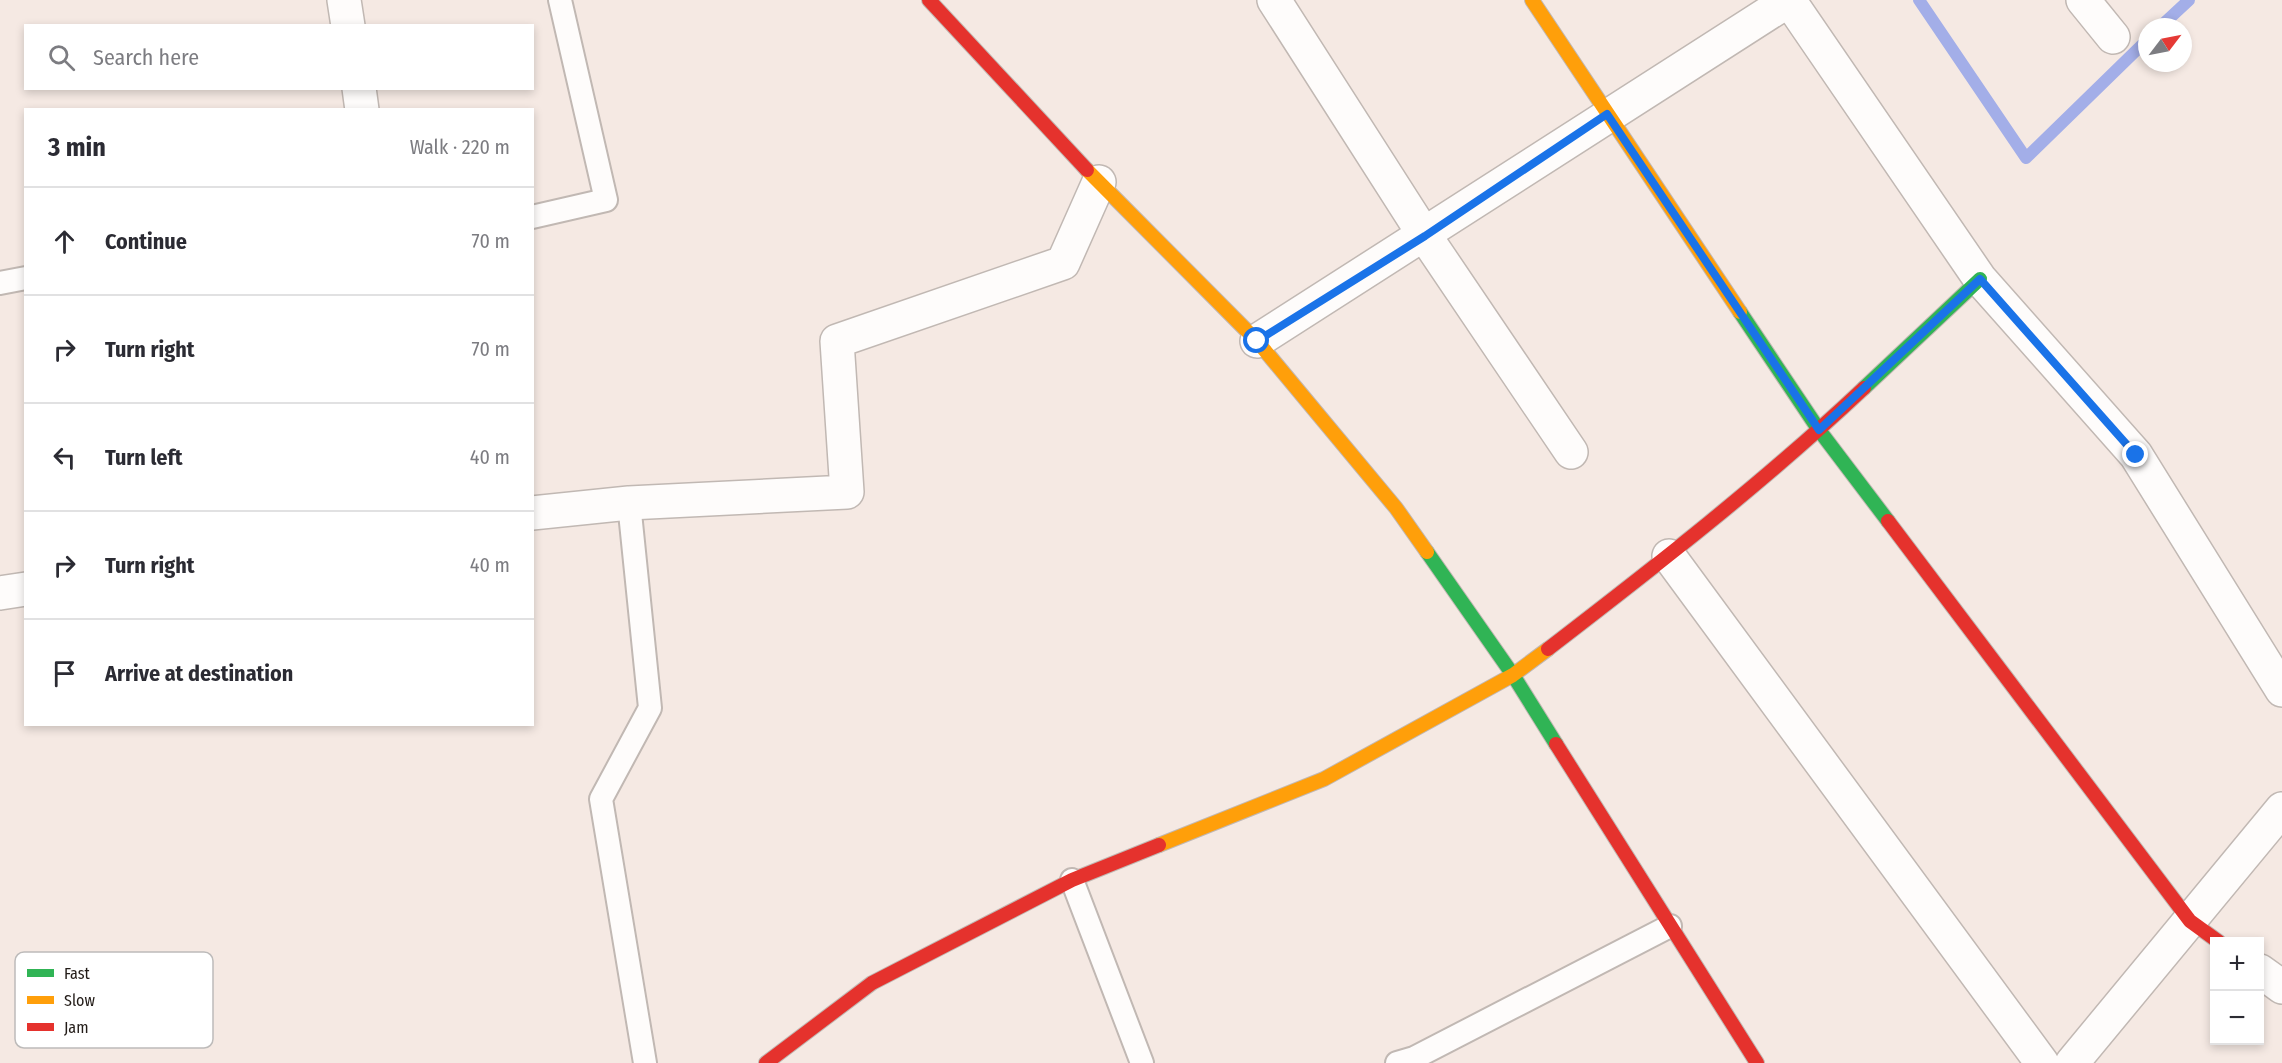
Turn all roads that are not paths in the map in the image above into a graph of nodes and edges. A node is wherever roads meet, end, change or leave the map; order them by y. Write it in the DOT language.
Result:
graph roads {
  1 [pos="344,0"];
  2 [pos="560,0"];
  3 [pos="928,0"];
  4 [pos="1274,0"];
  5 [pos="1533,0"];
  6 [pos="1789,0"];
  7 [pos="2083,0"];
  8 [pos="348,24"];
  9 [pos="2113,37"];
  10 [pos="359,90"];
  11 [pos="362,108"];
  12 [pos="1607,114"];
  13 [pos="1099,182"];
  14 [pos="534,217"];
  15 [pos="1425,236"];
  16 [pos="24,278"];
  17 [pos="1980,279"];
  18 [pos="0,283"];
  19 [pos="1257,341"];
  20 [pos="1819,430"];
  21 [pos="1571,452"];
  22 [pos="629,503"];
  23 [pos="534,513"];
  24 [pos="1669,556"];
  25 [pos="24,589"];
  26 [pos="0,593"];
  27 [pos="1513,675"];
  28 [pos="2282,690"];
  29 [pos="2282,809"];
  30 [pos="1072,880"];
  31 [pos="2190,921"];
  32 [pos="1670,926"];
  33 [pos="2212,937"];
  34 [pos="2264,974"];
  35 [pos="2282,987"];
  36 [pos="645,1063"];
  37 [pos="766,1063"];
  38 [pos="1143,1063"];
  39 [pos="1397,1063"];
  40 [pos="1756,1063"];
  41 [pos="2042,1063"];
  42 [pos="2072,1063"];
  1 -- 8 [label="street"];
  2 -- 14 [label="lane"];
  3 -- 13 [label="street"];
  4 -- 15 [label="street"];
  5 -- 12 [label="street"];
  6 -- 12 [label="street"];
  6 -- 17 [label="street"];
  7 -- 9 [label="street"];
  10 -- 11 [label="street"];
  12 -- 15 [label="street"];
  12 -- 20 [label="street"];
  13 -- 19 [label="street"];
  13 -- 22 [label="street"];
  15 -- 19 [label="street"];
  15 -- 21 [label="street"];
  16 -- 18 [label="lane"];
  17 -- 20 [label="street"];
  17 -- 28 [label="street"];
  19 -- 27 [label="street"];
  20 -- 24 [label="street"];
  20 -- 31 [label="street"];
  22 -- 23 [label="street"];
  22 -- 36 [label="lane"];
  24 -- 27 [label="street"];
  24 -- 41 [label="street"];
  25 -- 26 [label="street"];
  27 -- 30 [label="street"];
  27 -- 32 [label="street"];
  29 -- 31 [label="street"];
  30 -- 37 [label="street"];
  30 -- 38 [label="lane"];
  31 -- 33 [label="street"];
  31 -- 42 [label="street"];
  32 -- 39 [label="lane"];
  32 -- 40 [label="street"];
  34 -- 35 [label="street"];
}
